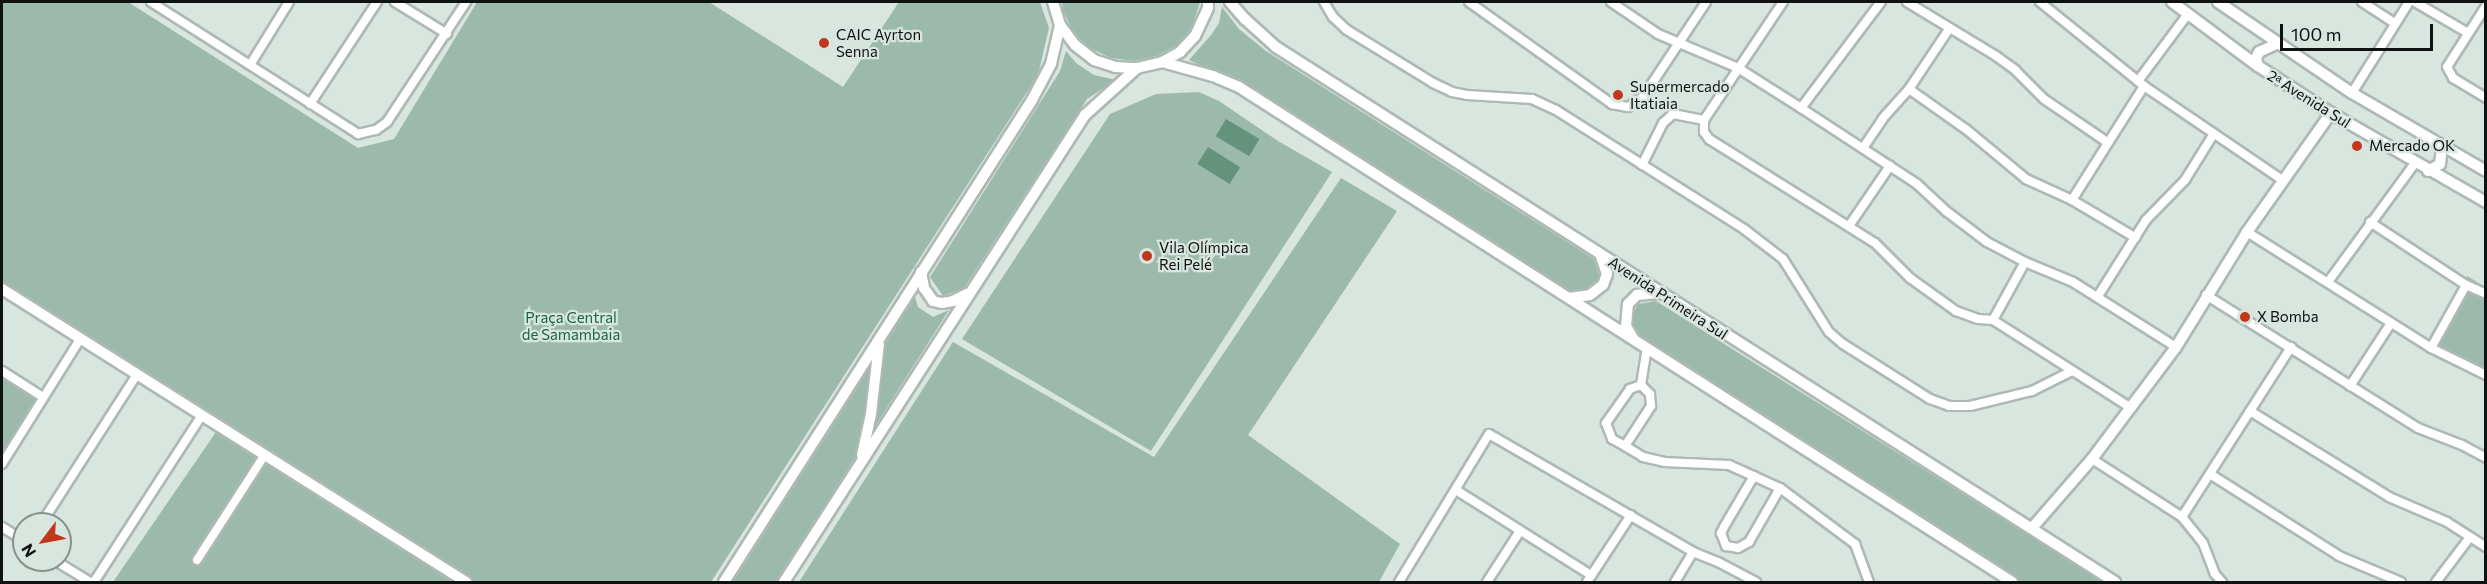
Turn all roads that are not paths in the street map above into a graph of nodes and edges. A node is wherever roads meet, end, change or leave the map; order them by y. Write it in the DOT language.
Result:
graph roads {
  1 [pos="151,2"];
  2 [pos="289,2"];
  3 [pos="377,2"];
  4 [pos="395,2"];
  5 [pos="466,2"];
  6 [pos="1052,2"];
  7 [pos="1208,2"];
  8 [pos="1230,2"];
  9 [pos="1324,2"];
  10 [pos="1469,2"];
  11 [pos="1611,2"];
  12 [pos="1706,2"];
  13 [pos="1783,2"];
  14 [pos="1881,2"];
  15 [pos="1907,2"];
  16 [pos="2040,2"];
  17 [pos="2172,2"];
  18 [pos="2218,2"];
  19 [pos="2362,2"];
  20 [pos="2409,2"];
  21 [pos="2415,2"];
  22 [pos="2486,6"];
  23 [pos="2188,14"];
  24 [pos="2394,22"];
  25 [pos="1060,25"];
  26 [pos="1948,29"];
  27 [pos="2468,33"];
  28 [pos="447,34"];
  29 [pos="1678,44"];
  30 [pos="2276,44"];
  31 [pos="1162,62"];
  32 [pos="250,65"];
  33 [pos="2258,66"];
  34 [pos="1137,68"];
  35 [pos="1738,68"];
  36 [pos="2141,84"];
  37 [pos="1909,89"];
  38 [pos="2352,93"];
  39 [pos="2486,98"];
  40 [pos="310,104"];
  41 [pos="1801,108"];
  42 [pos="2331,113"];
  43 [pos="1704,120"];
  44 [pos="2213,135"];
  45 [pos="2107,142"];
  46 [pos="2442,147"];
  47 [pos="1863,148"];
  48 [pos="2415,163"];
  49 [pos="1642,165"];
  50 [pos="1890,166"];
  51 [pos="2428,171"];
  52 [pos="2486,171"];
  53 [pos="2284,181"];
  54 [pos="2072,200"];
  55 [pos="2486,202"];
  56 [pos="2370,222"];
  57 [pos="1849,226"];
  58 [pos="2247,232"];
  59 [pos="2136,238"];
  60 [pos="1600,254"];
  61 [pos="2025,262"];
  62 [pos="921,272"];
  63 [pos="2328,282"];
  64 [pos="2466,285"];
  65 [pos="2,289"];
  66 [pos="969,293"];
  67 [pos="1659,293"];
  68 [pos="2486,294"];
  69 [pos="2206,295"];
  70 [pos="2098,296"];
  71 [pos="1569,298"];
  72 [pos="1993,321"];
  73 [pos="2391,323"];
  74 [pos="882,334"];
  75 [pos="80,339"];
  76 [pos="1635,341"];
  77 [pos="2176,347"];
  78 [pos="2290,347"];
  79 [pos="1647,348"];
  80 [pos="2431,348"];
  81 [pos="2072,370"];
  82 [pos="2,371"];
  83 [pos="2486,375"];
  84 [pos="136,376"];
  85 [pos="1641,385"];
  86 [pos="2350,386"];
  87 [pos="43,397"];
  88 [pos="2131,408"];
  89 [pos="2250,411"];
  90 [pos="202,415"];
  91 [pos="1624,446"];
  92 [pos="4,453"];
  93 [pos="264,456"];
  94 [pos="2486,458"];
  95 [pos="2092,459"];
  96 [pos="2,464"];
  97 [pos="860,464"];
  98 [pos="2210,474"];
  99 [pos="1754,476"];
  100 [pos="1780,489"];
  101 [pos="1456,490"];
  102 [pos="49,512"];
  103 [pos="1631,515"];
  104 [pos="2182,517"];
  105 [pos="2031,528"];
  106 [pos="1520,531"];
  107 [pos="2470,537"];
  108 [pos="2486,547"];
  109 [pos="1693,552"];
  110 [pos="197,560"];
  111 [pos="72,570"];
  112 [pos="1998,578"];
  113 [pos="1589,579"];
  114 [pos="92,582"];
  115 [pos="466,582"];
  116 [pos="724,582"];
  117 [pos="784,582"];
  118 [pos="1399,582"];
  119 [pos="1487,582"];
  120 [pos="1675,582"];
  121 [pos="1756,582"];
  122 [pos="1869,582"];
  123 [pos="2012,582"];
  124 [pos="2115,582"];
  125 [pos="2222,582"];
  126 [pos="2401,582"];
  127 [pos="2436,582"];
  1 -- 32 [label="street"];
  2 -- 32 [label="street"];
  3 -- 40 [label="street"];
  4 -- 28 [label="street"];
  5 -- 28 [label="street"];
  6 -- 25 [label="street"];
  7 -- 31 [label="street"];
  8 -- 60 [label="street, Avenida Primeira Sul"];
  9 -- 49 [label="street"];
  10 -- 29 [label="street"];
  11 -- 29 [label="street"];
  12 -- 29 [label="street"];
  13 -- 35 [label="street"];
  14 -- 41 [label="street"];
  15 -- 26 [label="street"];
  16 -- 36 [label="street"];
  17 -- 23 [label="street, 2ᵃ Avenida Sul"];
  18 -- 30 [label="street, 2ᵃ Avenida Sul"];
  19 -- 24 [label="street"];
  20 -- 24 [label="street"];
  21 -- 27 [label="street"];
  22 -- 27 [label="street"];
  23 -- 33 [label="street, 2ᵃ Avenida Sul"];
  23 -- 36 [label="street"];
  24 -- 38 [label="street"];
  25 -- 34 [label="street"];
  25 -- 62 [label="street"];
  26 -- 37 [label="street"];
  26 -- 45 [label="street"];
  27 -- 39 [label="street"];
  28 -- 40 [label="street"];
  29 -- 35 [label="street"];
  30 -- 33 [label="street"];
  30 -- 38 [label="street, 2ᵃ Avenida Sul"];
  31 -- 34 [label="street"];
  31 -- 71 [label="street"];
  32 -- 40 [label="street"];
  33 -- 42 [label="street, 2ᵃ Avenida Sul"];
  34 -- 66 [label="street"];
  35 -- 41 [label="street"];
  35 -- 43 [label="street"];
  36 -- 44 [label="street"];
  36 -- 45 [label="street"];
  37 -- 47 [label="street"];
  37 -- 54 [label="street"];
  38 -- 46 [label="street, 2ᵃ Avenida Sul"];
  41 -- 47 [label="street"];
  42 -- 48 [label="street, 2ᵃ Avenida Sul"];
  42 -- 53 [label="street"];
  43 -- 49 [label="street"];
  43 -- 57 [label="street"];
  44 -- 53 [label="street"];
  44 -- 59 [label="street"];
  45 -- 54 [label="street"];
  46 -- 51 [label="street"];
  46 -- 52 [label="street, 2ᵃ Avenida Sul"];
  47 -- 50 [label="street"];
  48 -- 51 [label="street, 2ᵃ Avenida Sul"];
  48 -- 56 [label="street"];
  49 -- 81 [label="street"];
  50 -- 57 [label="street"];
  50 -- 61 [label="street"];
  51 -- 55 [label="street, 2ᵃ Avenida Sul"];
  53 -- 58 [label="street"];
  54 -- 59 [label="street"];
  56 -- 63 [label="street"];
  56 -- 64 [label="street"];
  57 -- 72 [label="street"];
  58 -- 63 [label="street"];
  58 -- 69 [label="street"];
  59 -- 70 [label="street"];
  60 -- 67 [label="street, Avenida Primeira Sul"];
  60 -- 71 [label="street"];
  61 -- 70 [label="street"];
  61 -- 72 [label="street"];
  62 -- 66 [label="street"];
  62 -- 74 [label="street"];
  63 -- 73 [label="street"];
  64 -- 68 [label="street"];
  64 -- 80 [label="street"];
  65 -- 75 [label="street"];
  66 -- 97 [label="street"];
  67 -- 76 [label="street"];
  67 -- 105 [label="street, Avenida Primeira Sul"];
  69 -- 77 [label="street"];
  69 -- 78 [label="street"];
  70 -- 77 [label="street"];
  71 -- 76 [label="street"];
  72 -- 81 [label="street"];
  73 -- 80 [label="street"];
  73 -- 86 [label="street"];
  74 -- 97 [label="street"];
  74 -- 116 [label="street"];
  75 -- 84 [label="street"];
  75 -- 87 [label="street"];
  76 -- 79 [label="street"];
  77 -- 88 [label="street"];
  78 -- 86 [label="street"];
  78 -- 89 [label="street"];
  79 -- 85 [label="street"];
  79 -- 112 [label="street"];
  80 -- 83 [label="street"];
  81 -- 88 [label="street"];
  82 -- 87 [label="street"];
  84 -- 90 [label="street"];
  84 -- 102 [label="street"];
  85 -- 91 [label="street"];
  85 -- 91 [label="street"];
  86 -- 94 [label="street"];
  87 -- 92 [label="street"];
  88 -- 95 [label="street"];
  89 -- 98 [label="street"];
  89 -- 107 [label="street"];
  90 -- 93 [label="street"];
  90 -- 114 [label="street"];
  91 -- 99 [label="street"];
  92 -- 96 [label="street"];
  93 -- 110 [label="street"];
  93 -- 115 [label="street"];
  95 -- 104 [label="street"];
  95 -- 105 [label="street"];
  97 -- 117 [label="street"];
  98 -- 104 [label="street"];
  98 -- 126 [label="street"];
  99 -- 100 [label="street"];
  99 -- 100 [label="street"];
  100 -- 122 [label="street"];
  101 -- 103 [label="street"];
  101 -- 106 [label="street"];
  101 -- 118 [label="street"];
  103 -- 109 [label="street"];
  103 -- 113 [label="street"];
  104 -- 125 [label="street"];
  105 -- 124 [label="street, Avenida Primeira Sul"];
  106 -- 113 [label="street"];
  106 -- 119 [label="street"];
  107 -- 108 [label="street"];
  107 -- 127 [label="street"];
  109 -- 120 [label="street"];
  109 -- 121 [label="street"];
  111 -- 114 [label="street"];
  112 -- 123 [label="street"];
}
